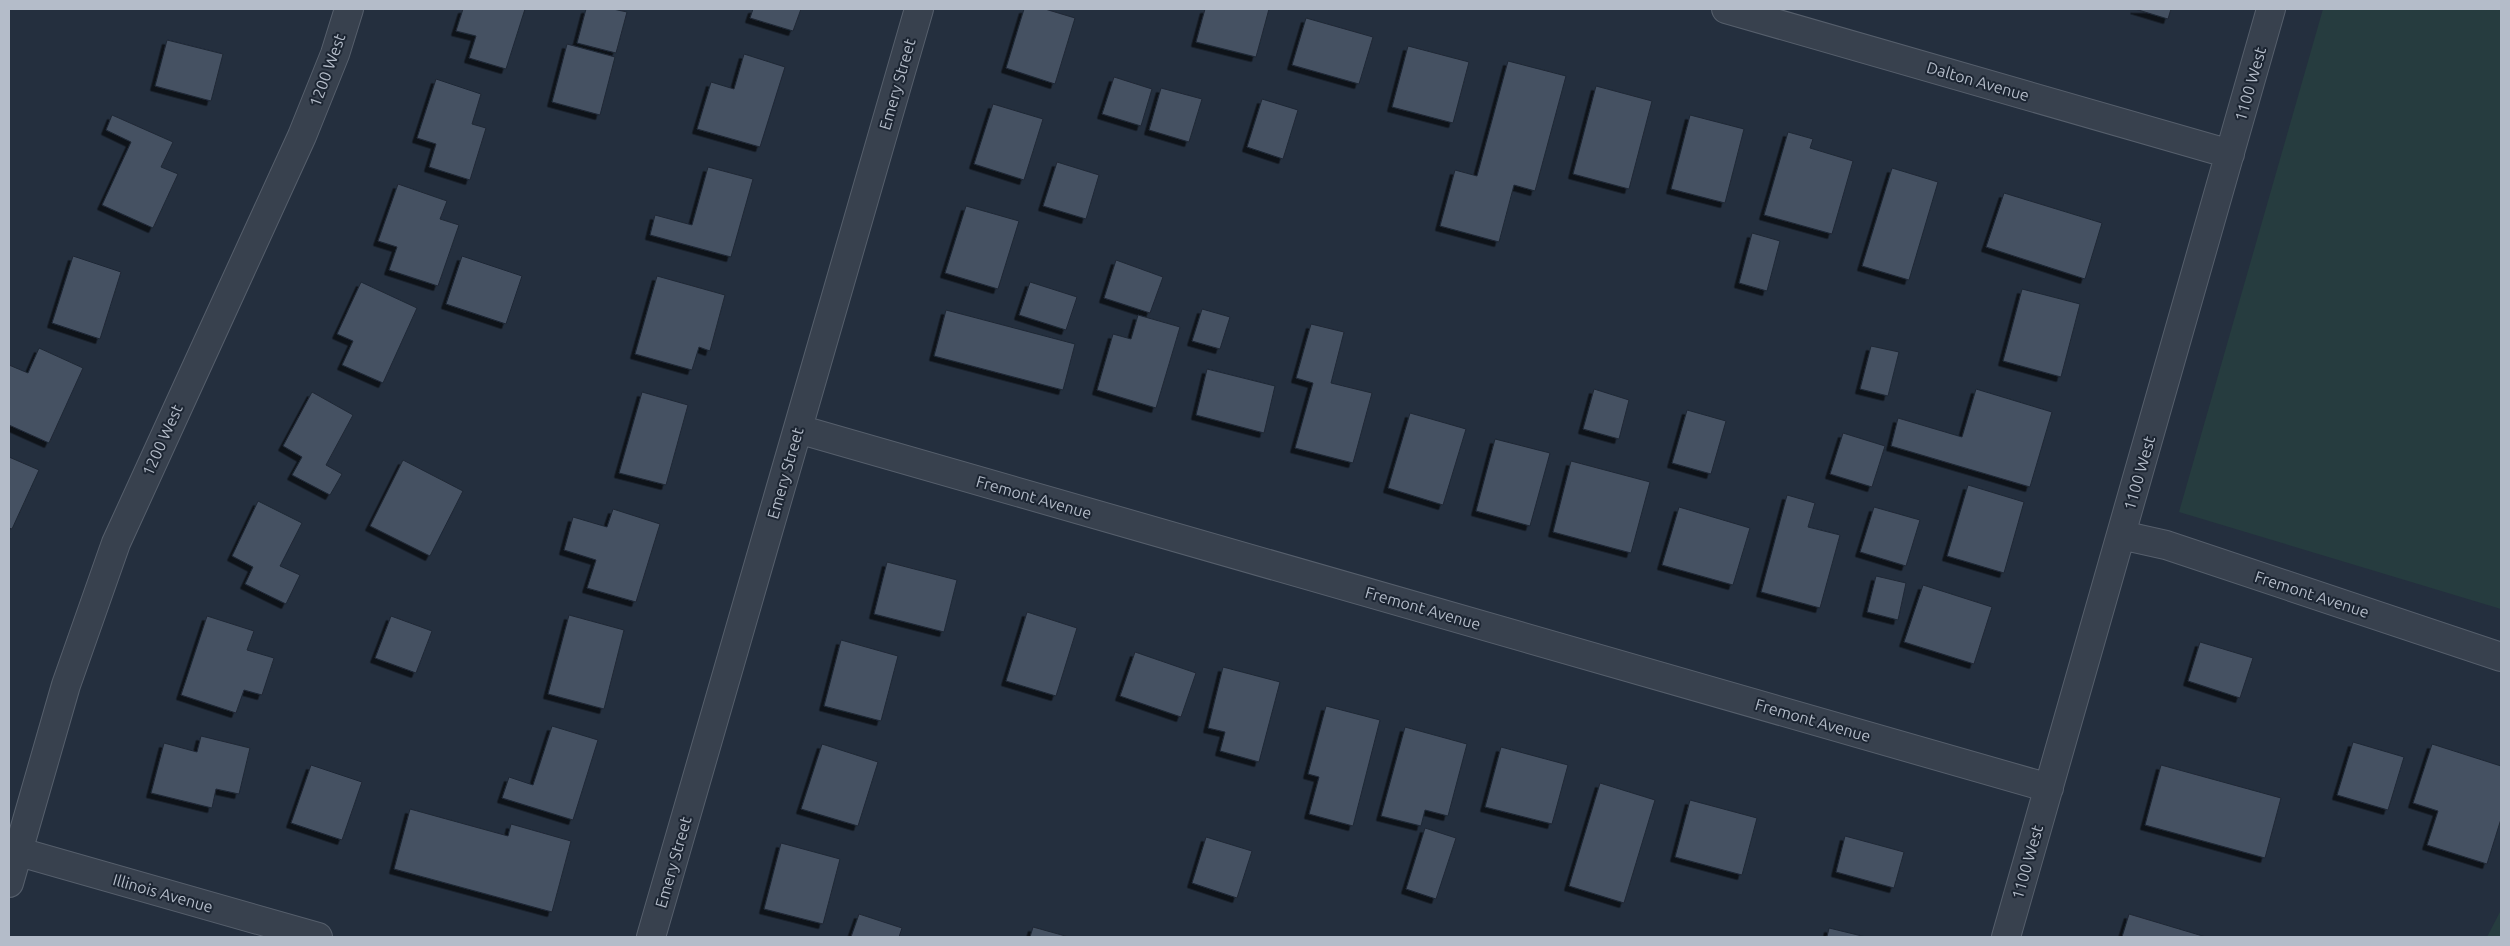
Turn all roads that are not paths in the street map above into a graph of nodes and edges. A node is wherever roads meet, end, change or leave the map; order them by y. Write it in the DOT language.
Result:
graph roads {
  1 [pos="349,9"];
  2 [pos="919,9"];
  3 [pos="1726,9"];
  4 [pos="2272,9"];
  5 [pos="2230,154"];
  6 [pos="798,429"];
  7 [pos="2121,535"];
  8 [pos="2501,657"];
  9 [pos="2049,788"];
  10 [pos="13,851"];
  11 [pos="9,883"];
  12 [pos="318,937"];
  13 [pos="651,937"];
  14 [pos="2006,937"];
  1 -- 10 [label="street, 1200 West"];
  2 -- 6 [label="street, Emery Street"];
  3 -- 5 [label="street, Dalton Avenue"];
  4 -- 5 [label="street, 1100 West"];
  5 -- 7 [label="street, 1100 West"];
  6 -- 9 [label="street, Fremont Avenue"];
  6 -- 13 [label="street, Emery Street"];
  7 -- 8 [label="street, Fremont Avenue"];
  7 -- 9 [label="street, 1100 West"];
  9 -- 14 [label="street, 1100 West"];
  10 -- 11 [label="street, 1200 West"];
  10 -- 12 [label="street, Illinois Avenue"];
}
